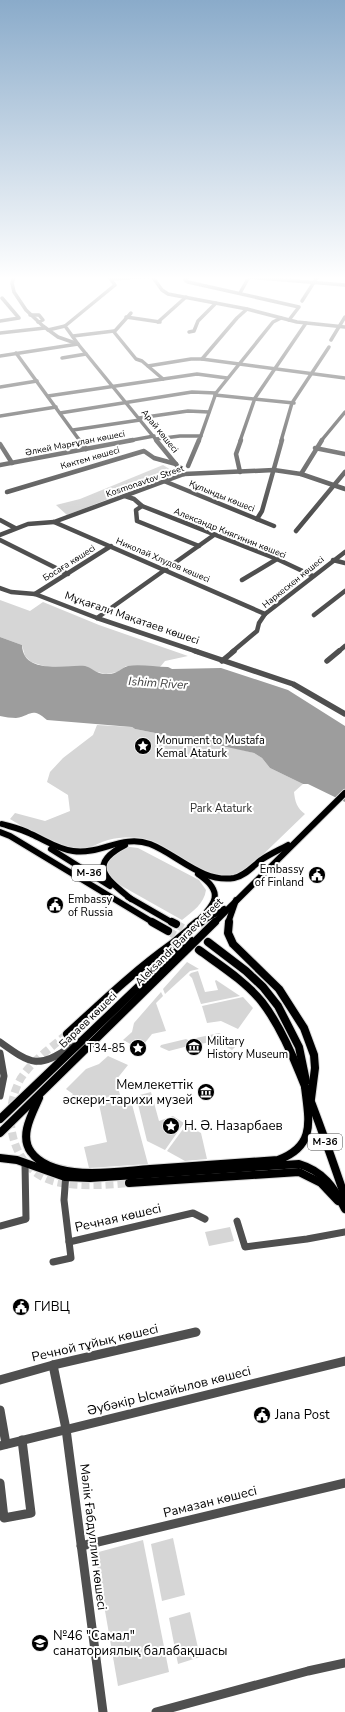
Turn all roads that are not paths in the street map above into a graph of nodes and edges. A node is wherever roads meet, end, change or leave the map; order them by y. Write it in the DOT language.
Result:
graph roads {
  1 [pos="18,356"];
  2 [pos="75,356"];
  3 [pos="88,356"];
  4 [pos="134,356"];
  5 [pos="205,356"];
  6 [pos="246,356"];
  7 [pos="285,356"];
  8 [pos="323,356"];
  9 [pos="62,358"];
  10 [pos="202,359"];
  11 [pos="239,364"];
  12 [pos="148,366"];
  13 [pos="276,369"];
  14 [pos="312,374"];
  15 [pos="227,378"];
  16 [pos="345,378"];
  17 [pos="163,379"];
  18 [pos="37,381"];
  19 [pos="0,387"];
  20 [pos="114,387"];
  21 [pos="216,394"];
  22 [pos="48,396"];
  23 [pos="255,398"];
  24 [pos="126,402"];
  25 [pos="293,403"];
  26 [pos="56,407"];
  27 [pos="209,412"];
  28 [pos="345,412"];
  29 [pos="60,413"];
  30 [pos="0,416"];
  31 [pos="140,419"];
  32 [pos="73,430"];
  33 [pos="202,436"];
  34 [pos="155,438"];
  35 [pos="0,444"];
  36 [pos="316,448"];
  37 [pos="86,449"];
  38 [pos="345,454"];
  39 [pos="12,463"];
  40 [pos="176,464"];
  41 [pos="0,465"];
  42 [pos="188,466"];
  43 [pos="274,470"];
  44 [pos="240,472"];
  45 [pos="345,472"];
  46 [pos="184,474"];
  47 [pos="301,474"];
  48 [pos="164,482"];
  49 [pos="333,485"];
  50 [pos="345,489"];
  51 [pos="7,492"];
  52 [pos="126,496"];
  53 [pos="142,506"];
  54 [pos="258,519"];
  55 [pos="0,520"];
  56 [pos="54,522"];
  57 [pos="274,526"];
  58 [pos="15,528"];
  59 [pos="296,531"];
  60 [pos="0,535"];
  61 [pos="214,535"];
  62 [pos="0,540"];
  63 [pos="112,546"];
  64 [pos="199,546"];
  65 [pos="345,552"];
  66 [pos="278,559"];
  67 [pos="333,560"];
  68 [pos="345,563"];
  69 [pos="164,569"];
  70 [pos="68,574"];
  71 [pos="313,576"];
  72 [pos="242,580"];
  73 [pos="0,588"];
  74 [pos="345,591"];
  75 [pos="35,594"];
  76 [pos="265,614"];
  77 [pos="314,615"];
  78 [pos="97,618"];
  79 [pos="345,646"];
  80 [pos="327,660"];
  81 [pos="222,661"];
  82 [pos="345,714"];
  83 [pos="345,792"];
  84 [pos="1,823"];
  85 [pos="0,832"];
  86 [pos="297,840"];
  87 [pos="131,899"];
  88 [pos="236,900"];
  89 [pos="229,906"];
  90 [pos="176,924"];
  91 [pos="191,927"];
  92 [pos="168,931"];
  93 [pos="208,942"];
  94 [pos="173,943"];
  95 [pos="199,950"];
  96 [pos="157,969"];
  97 [pos="97,1027"];
  98 [pos="67,1034"];
  99 [pos="0,1042"];
  100 [pos="0,1053"];
  101 [pos="306,1087"];
  102 [pos="42,1093"];
  103 [pos="0,1096"];
  104 [pos="310,1101"];
  105 [pos="0,1119"];
  106 [pos="0,1134"];
  107 [pos="0,1158"];
  108 [pos="25,1164"];
  109 [pos="66,1174"];
  110 [pos="129,1183"];
  111 [pos="345,1197"];
  112 [pos="345,1209"];
  113 [pos="205,1219"];
  114 [pos="237,1221"];
  115 [pos="0,1226"];
  116 [pos="345,1232"];
  117 [pos="69,1242"];
  118 [pos="53,1262"];
  119 [pos="196,1332"];
  120 [pos="345,1361"];
  121 [pos="53,1365"];
  122 [pos="0,1380"];
  123 [pos="0,1410"];
  124 [pos="66,1430"];
  125 [pos="22,1440"];
  126 [pos="3,1445"];
  127 [pos="345,1482"];
  128 [pos="0,1483"];
  129 [pos="2,1518"];
  130 [pos="81,1546"];
  131 [pos="345,1663"];
  132 [pos="103,1712"];
  133 [pos="156,1712"];
  1 -- 18 [label="street"];
  2 -- 9 [label="street"];
  3 -- 20 [label="street, Арай көшесі"];
  4 -- 12 [label="street"];
  5 -- 10 [label="street"];
  6 -- 11 [label="street"];
  7 -- 13 [label="street"];
  8 -- 14 [label="street"];
  10 -- 11 [label="street"];
  10 -- 12 [label="street"];
  11 -- 13 [label="street"];
  11 -- 15 [label="street"];
  12 -- 17 [label="street"];
  13 -- 14 [label="street"];
  13 -- 23 [label="street"];
  14 -- 16 [label="street"];
  14 -- 25 [label="street"];
  15 -- 17 [label="street"];
  15 -- 21 [label="street"];
  17 -- 20 [label="street"];
  18 -- 19 [label="street"];
  18 -- 22 [label="street"];
  20 -- 22 [label="street"];
  20 -- 24 [label="street, Арай көшесі"];
  21 -- 23 [label="street"];
  21 -- 24 [label="street"];
  21 -- 27 [label="street"];
  22 -- 26 [label="street"];
  23 -- 25 [label="street"];
  23 -- 44 [label="street"];
  24 -- 29 [label="street"];
  24 -- 31 [label="street, Арай көшесі"];
  25 -- 43 [label="street"];
  26 -- 29 [label="street"];
  26 -- 30 [label="street"];
  27 -- 31 [label="street"];
  27 -- 33 [label="street"];
  28 -- 36 [label="street"];
  29 -- 32 [label="street"];
  31 -- 32 [label="street"];
  31 -- 34 [label="street, Арай көшесі"];
  32 -- 37 [label="street"];
  33 -- 34 [label="street, Әлкей Марғұлан көшесі"];
  33 -- 42 [label="street"];
  34 -- 37 [label="street, Әлкей Марғұлан көшесі"];
  34 -- 40 [label="street, Арай көшесі"];
  35 -- 39 [label="street"];
  36 -- 38 [label="street"];
  36 -- 47 [label="street"];
  37 -- 39 [label="street, Әлкей Марғұлан көшесі"];
  39 -- 41 [label="street, Әлкей Марғұлан көшесі"];
  40 -- 46 [label="street, Арай көшесі"];
  40 -- 51 [label="street, Көктем көшесі"];
  43 -- 44 [label="street, Kosmonavtov Street"];
  43 -- 47 [label="street, Kosmonavtov Street"];
  43 -- 54 [label="street"];
  44 -- 46 [label="street, Kosmonavtov Street"];
  45 -- 49 [label="street"];
  46 -- 48 [label="street, Kosmonavtov Street"];
  47 -- 49 [label="street"];
  48 -- 52 [label="street, Kosmonavtov Street"];
  48 -- 54 [label="street, Құлынды көшесі"];
  49 -- 50 [label="street"];
  49 -- 59 [label="street"];
  52 -- 53 [label="street, Александр Княгинин көшесі"];
  52 -- 56 [label="street, Kosmonavtov Street"];
  53 -- 61 [label="street, Александр Княгинин көшесі"];
  53 -- 64 [label="street"];
  54 -- 57 [label="street, Құлынды көшесі"];
  55 -- 58 [label="street"];
  56 -- 58 [label="street, Kosmonavtov Street"];
  56 -- 63 [label="street, Николай Хлудов көшесі"];
  58 -- 60 [label="street, Kosmonavtov Street"];
  61 -- 64 [label="street"];
  61 -- 66 [label="street, Александр Княгинин көшесі"];
  62 -- 70 [label="street"];
  63 -- 69 [label="street, Николай Хлудов көшесі"];
  63 -- 70 [label="street, Босаға көшесі"];
  64 -- 69 [label="street"];
  65 -- 67 [label="street, Наркескен көшесі"];
  66 -- 71 [label="street, Александр Княгинин көшесі"];
  66 -- 72 [label="street"];
  67 -- 68 [label="street"];
  67 -- 71 [label="street, Наркескен көшесі"];
  69 -- 76 [label="street, Николай Хлудов көшесі"];
  69 -- 78 [label="street"];
  70 -- 75 [label="street, Босаға көшесі"];
  71 -- 76 [label="street, Наркескен көшесі"];
  73 -- 75 [label="street, Мұқағали Мақатаев көшесі"];
  74 -- 77 [label="street"];
  75 -- 78 [label="street, Мұқағали Мақатаев көшесі"];
  76 -- 81 [label="street, Наркескен көшесі"];
  78 -- 81 [label="street, Мұқағали Мақатаев көшесі"];
  79 -- 80 [label="street"];
  81 -- 82 [label="street, Мұқағали Мақатаев көшесі"];
  83 -- 86 [label="main road, Aleksandr Baraev street"];
  84 -- 86 [label="main road"];
  84 -- 87 [label="main road, M-36"];
  85 -- 92 [label="main road, M-36"];
  86 -- 88 [label="main road, Aleksandr Baraev street"];
  87 -- 90 [label="main road, M-36"];
  87 -- 91 [label="main road"];
  88 -- 89 [label="main road, Aleksandr Baraev street"];
  88 -- 104 [label="main road"];
  89 -- 91 [label="main road"];
  89 -- 96 [label="main road, Бараев көшесі"];
  89 -- 102 [label="main road, Aleksandr Baraev street"];
  91 -- 94 [label="main road"];
  93 -- 104 [label="main road, M-36"];
  94 -- 96 [label="main road"];
  94 -- 98 [label="main road"];
  95 -- 101 [label="main road, M-36"];
  96 -- 97 [label="main road, Бараев көшесі"];
  97 -- 99 [label="street"];
  97 -- 105 [label="main road, Бараев көшесі"];
  100 -- 103 [label="street"];
  101 -- 104 [label="main road, M-36"];
  101 -- 109 [label="main road"];
  102 -- 106 [label="main road"];
  102 -- 109 [label="main road"];
  104 -- 111 [label="main road, M-36"];
  107 -- 108 [label="main road"];
  108 -- 109 [label="main road"];
  108 -- 115 [label="street"];
  109 -- 112 [label="main road"];
  109 -- 117 [label="street"];
  110 -- 112 [label="main road"];
  113 -- 117 [label="street, Речная көшесі"];
  114 -- 116 [label="street"];
  117 -- 118 [label="street, Речная көшесі"];
  119 -- 121 [label="street, Речной тұйық көшесі"];
  120 -- 124 [label="street, Әубәкір Ысмайылов көшесі"];
  121 -- 122 [label="street, Речной тұйық көшесі"];
  121 -- 124 [label="street, Мәлік Ғабдуллин көшесі"];
  123 -- 126 [label="street"];
  124 -- 125 [label="street, Әубәкір Ысмайылов көшесі"];
  124 -- 130 [label="street, Мәлік Ғабдуллин көшесі"];
  125 -- 126 [label="street, Әубәкір Ысмайылов көшесі"];
  125 -- 129 [label="street"];
  127 -- 130 [label="street, Рамазан көшесі"];
  128 -- 129 [label="street"];
  130 -- 132 [label="street, Мәлік Ғабдуллин көшесі"];
  131 -- 133 [label="street"];
}
